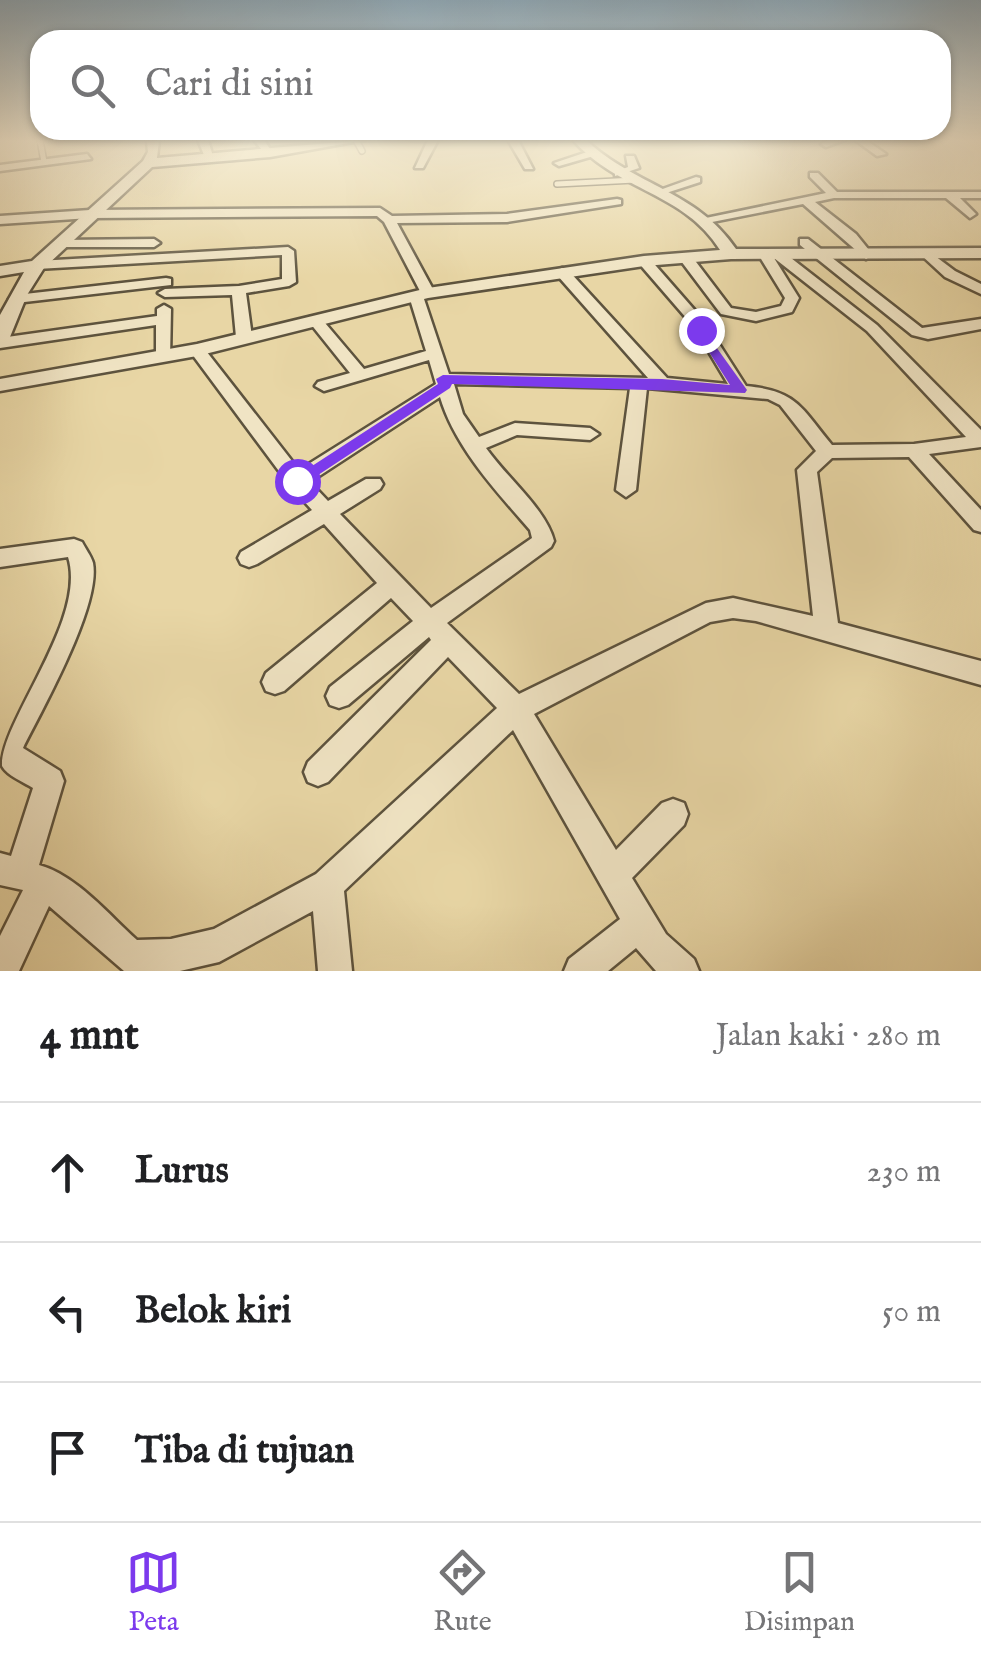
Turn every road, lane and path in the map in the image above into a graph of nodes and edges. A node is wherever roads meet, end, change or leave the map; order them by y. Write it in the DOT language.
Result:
graph roads {
  1 [pos="122,185"];
  2 [pos="649,185"];
  3 [pos="680,185"];
  4 [pos="824,185"];
  5 [pos="663,191"];
  6 [pos="947,193"];
  7 [pos="834,195"];
  8 [pos="981,195"];
  9 [pos="805,200"];
  10 [pos="617,202"];
  11 [pos="90,214"];
  12 [pos="970,214"];
  13 [pos="707,218"];
  14 [pos="0,220"];
  15 [pos="389,220"];
  16 [pos="154,243"];
  17 [pos="62,244"];
  18 [pos="810,249"];
  19 [pos="981,253"];
  20 [pos="731,254"];
  21 [pos="771,254"];
  22 [pos="927,254"];
  23 [pos="866,255"];
  24 [pos="170,257"];
  25 [pos="685,257"];
  26 [pos="644,261"];
  27 [pos="37,265"];
  28 [pos="0,271"];
  29 [pos="562,272"];
  30 [pos="165,288"];
  31 [pos="239,290"];
  32 [pos="981,290"];
  33 [pos="422,294"];
  34 [pos="16,299"];
  35 [pos="163,320"];
  36 [pos="315,320"];
  37 [pos="981,324"];
  38 [pos="244,337"];
  39 [pos="0,340"];
  40 [pos="197,350"];
  41 [pos="436,354"];
  42 [pos="164,356"];
  43 [pos="360,374"];
  44 [pos="444,382"];
  45 [pos="639,383"];
  46 [pos="662,383"];
  47 [pos="0,385"];
  48 [pos="324,386"];
  49 [pos="740,390"];
  50 [pos="590,434"];
  51 [pos="981,441"];
  52 [pos="474,446"];
  53 [pos="914,450"];
  54 [pos="826,452"];
  55 [pos="297,481"];
  56 [pos="373,484"];
  57 [pos="626,490"];
  58 [pos="328,514"];
  59 [pos="981,524"];
  60 [pos="5,557"];
  61 [pos="249,558"];
  62 [pos="392,584"];
  63 [pos="440,630"];
  64 [pos="826,630"];
  65 [pos="981,672"];
  66 [pos="275,682"];
  67 [pos="339,696"];
  68 [pos="516,709"];
  69 [pos="318,772"];
  70 [pos="673,814"];
  71 [pos="22,874"];
  72 [pos="613,875"];
  73 [pos="327,885"];
  74 [pos="640,924"];
  75 [pos="1,971"];
  76 [pos="336,971"];
  77 [pos="581,971"];
  78 [pos="682,971"];
  1 -- 11 [label="street"];
  2 -- 5 [label="street"];
  3 -- 5 [label="street"];
  4 -- 7 [label="street"];
  5 -- 13 [label="street"];
  6 -- 7 [label="street"];
  6 -- 8 [label="street"];
  6 -- 12 [label="street"];
  7 -- 9 [label="street"];
  9 -- 13 [label="street"];
  9 -- 23 [label="street"];
  10 -- 15 [label="street"];
  11 -- 14 [label="street"];
  11 -- 15 [label="street"];
  11 -- 17 [label="street"];
  13 -- 20 [label="street"];
  15 -- 33 [label="street"];
  16 -- 17 [label="street"];
  17 -- 27 [label="street"];
  18 -- 21 [label="street"];
  18 -- 23 [label="street"];
  18 -- 37 [label="street"];
  19 -- 22 [label="street"];
  20 -- 21 [label="street"];
  20 -- 25 [label="street"];
  21 -- 25 [label="street"];
  21 -- 51 [label="street"];
  22 -- 23 [label="street"];
  22 -- 32 [label="street"];
  24 -- 27 [label="street"];
  24 -- 30 [label="street"];
  24 -- 31 [label="street"];
  25 -- 26 [label="street"];
  26 -- 29 [label="street"];
  26 -- 49 [label="street"];
  27 -- 28 [label="street"];
  27 -- 34 [label="street"];
  29 -- 33 [label="street"];
  29 -- 46 [label="street"];
  30 -- 31 [label="street"];
  30 -- 34 [label="street"];
  30 -- 35 [label="street"];
  31 -- 38 [label="street"];
  33 -- 36 [label="street"];
  33 -- 41 [label="street"];
  34 -- 39 [label="street"];
  35 -- 39 [label="street"];
  35 -- 42 [label="street"];
  36 -- 38 [label="street"];
  36 -- 43 [label="street"];
  38 -- 40 [label="street"];
  40 -- 42 [label="street"];
  40 -- 55 [label="street"];
  41 -- 43 [label="street"];
  41 -- 44 [label="street"];
  42 -- 47 [label="street"];
  43 -- 48 [label="street"];
  44 -- 45 [label="street"];
  44 -- 52 [label="street"];
  44 -- 55 [label="street"];
  45 -- 46 [label="street"];
  45 -- 57 [label="street"];
  46 -- 49 [label="street"];
  49 -- 54 [label="street"];
  50 -- 52 [label="street"];
  51 -- 53 [label="street"];
  52 -- 63 [label="street"];
  53 -- 54 [label="street"];
  53 -- 59 [label="street"];
  54 -- 64 [label="street"];
  55 -- 58 [label="street"];
  56 -- 58 [label="street"];
  58 -- 61 [label="street"];
  58 -- 62 [label="street"];
  60 -- 71 [label="street"];
  62 -- 63 [label="street"];
  62 -- 66 [label="street"];
  63 -- 67 [label="street"];
  63 -- 68 [label="street"];
  63 -- 69 [label="street"];
  64 -- 65 [label="street"];
  64 -- 68 [label="street"];
  68 -- 72 [label="street"];
  68 -- 73 [label="street"];
  70 -- 72 [label="street"];
  71 -- 73 [label="street"];
  71 -- 75 [label="street"];
  72 -- 74 [label="street"];
  73 -- 76 [label="street"];
  74 -- 77 [label="street"];
  74 -- 78 [label="street"];
}
